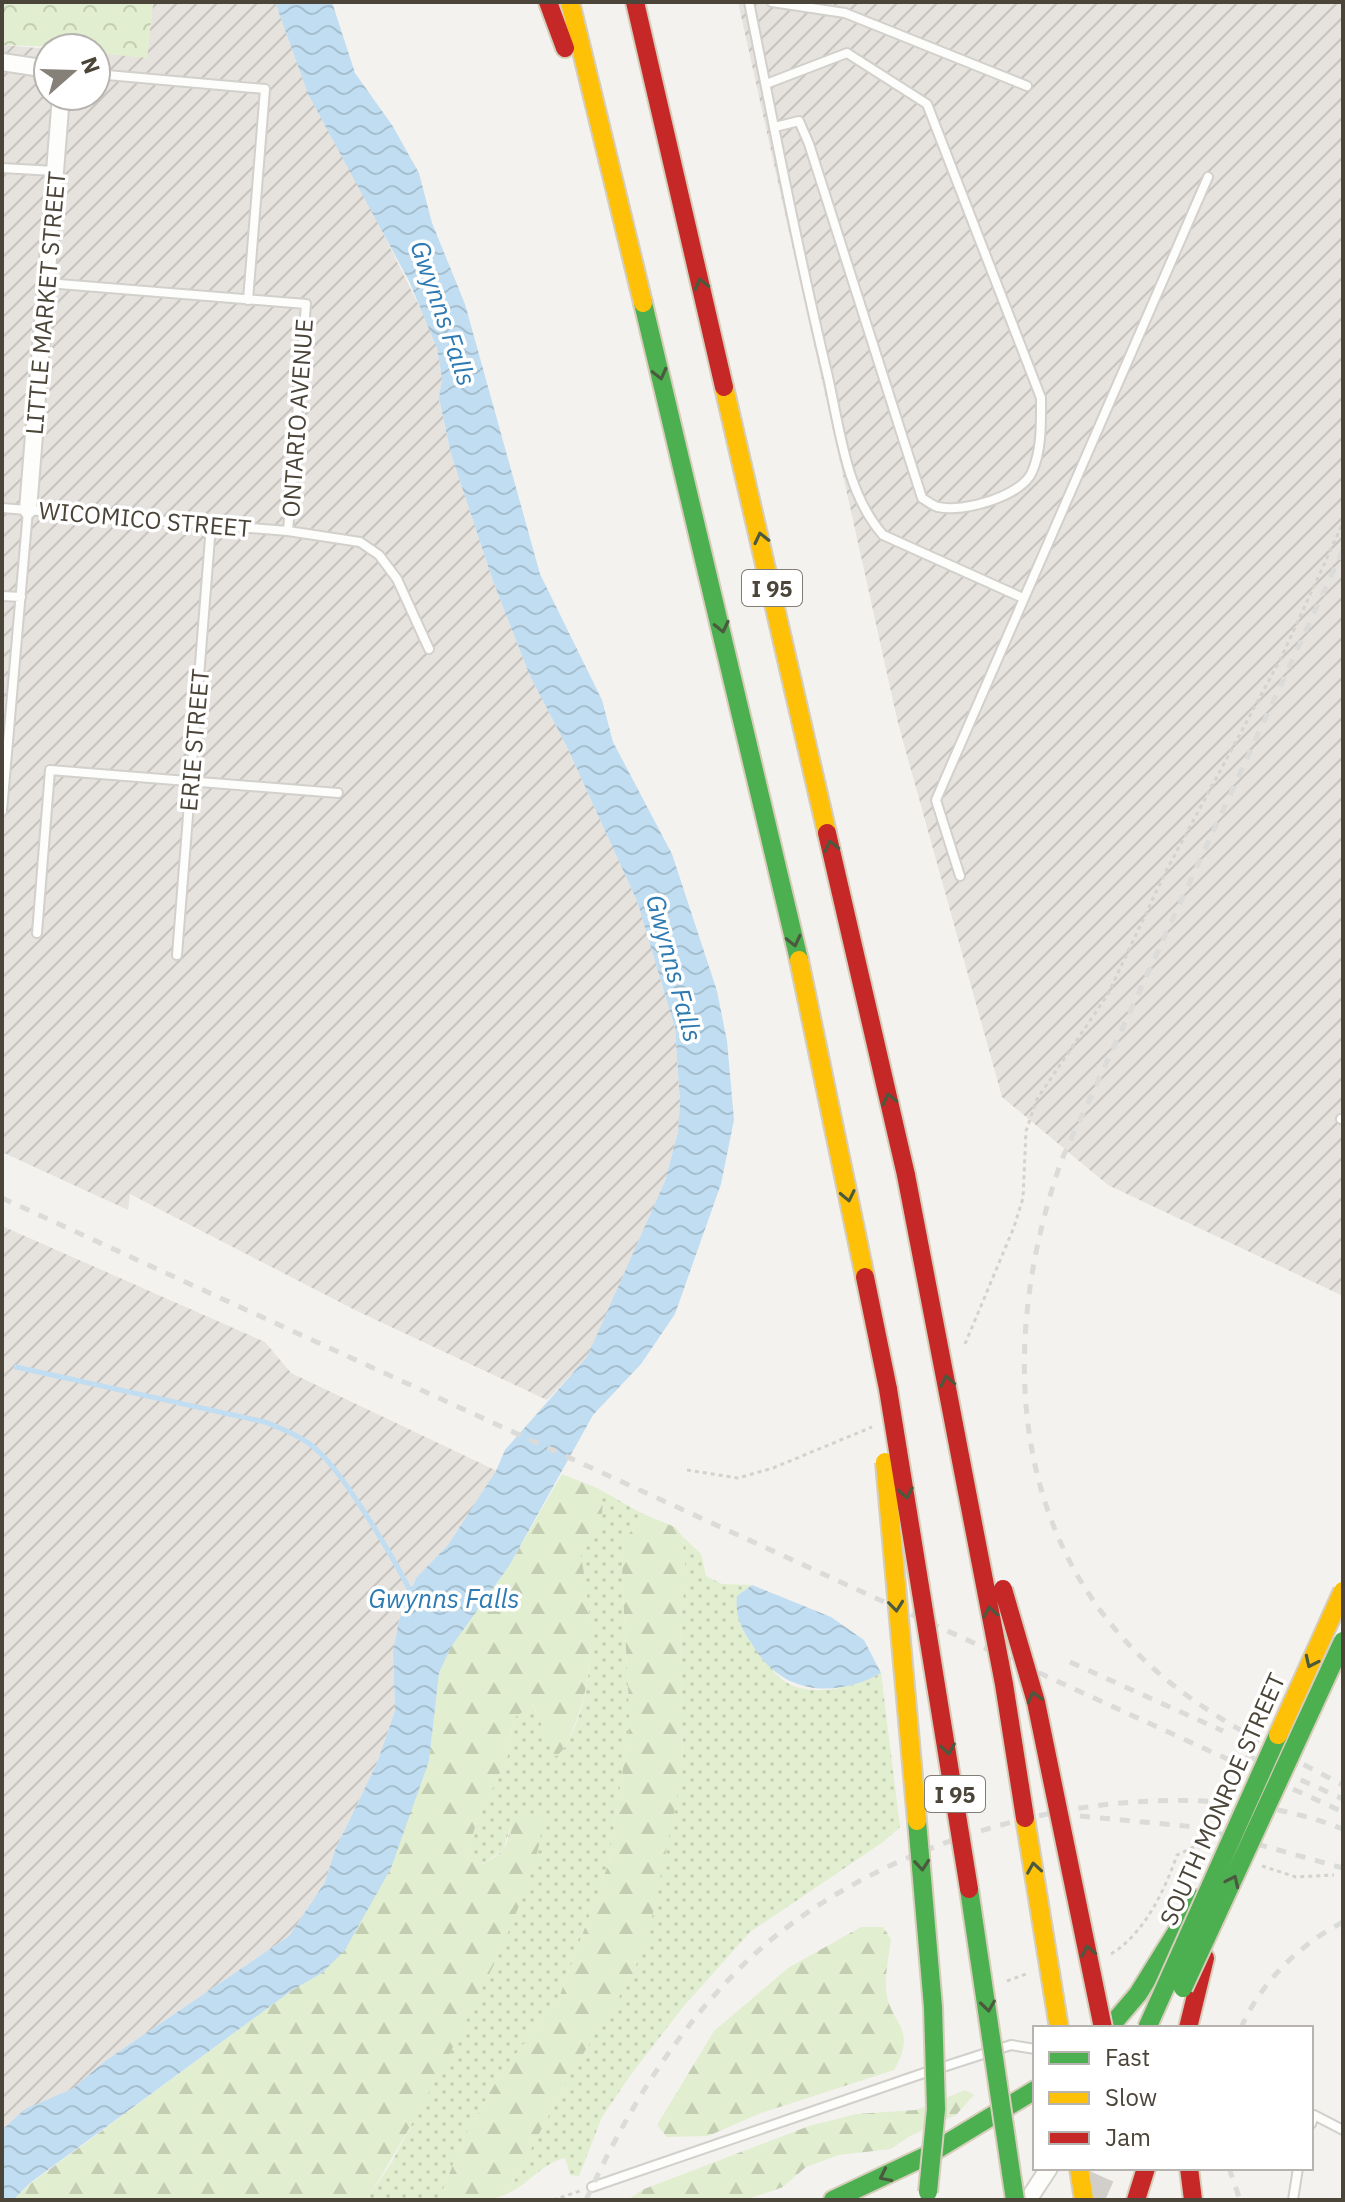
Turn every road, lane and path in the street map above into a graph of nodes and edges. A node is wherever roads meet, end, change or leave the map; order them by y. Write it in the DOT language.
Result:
graph roads {
  1 [pos="548,2"];
  2 [pos="570,2"];
  3 [pos="635,2"];
  4 [pos="749,2"];
  5 [pos="772,2"];
  6 [pos="2,62"];
  7 [pos="32,67"];
  8 [pos="112,75"];
  9 [pos="766,84"];
  10 [pos="1027,86"];
  11 [pos="60,112"];
  12 [pos="775,127"];
  13 [pos="607,163"];
  14 [pos="2,168"];
  15 [pos="55,171"];
  16 [pos="1208,177"];
  17 [pos="46,283"];
  18 [pos="248,300"];
  19 [pos="2,508"];
  20 [pos="28,510"];
  21 [pos="1343,523"];
  22 [pos="211,525"];
  23 [pos="288,531"];
  24 [pos="2,596"];
  25 [pos="21,597"];
  26 [pos="1023,598"];
  27 [pos="429,649"];
  28 [pos="191,781"];
  29 [pos="338,793"];
  30 [pos="2,811"];
  31 [pos="960,876"];
  32 [pos="37,933"];
  33 [pos="177,955"];
  34 [pos="958,1357"];
  35 [pos="888,1389"];
  36 [pos="885,1421"];
  37 [pos="962,1457"];
  38 [pos="687,1470"];
  39 [pos="1343,1591"];
  40 [pos="1343,1641"];
  41 [pos="1214,1856"];
  42 [pos="1253,1863"];
  43 [pos="1334,1875"];
  44 [pos="1220,1908"];
  45 [pos="1106,1957"];
  46 [pos="1035,1971"];
  47 [pos="1002,1983"];
  48 [pos="1059,2026"];
  49 [pos="1103,2026"];
  50 [pos="1111,2026"];
  51 [pos="1148,2026"];
  52 [pos="1166,2026"];
  53 [pos="1189,2026"];
  54 [pos="1033,2049"];
  55 [pos="1033,2091"];
  56 [pos="1313,2118"];
  57 [pos="1343,2130"];
  58 [pos="1048,2170"];
  59 [pos="1079,2170"];
  60 [pos="1129,2170"];
  61 [pos="1145,2170"];
  62 [pos="1298,2170"];
  63 [pos="1190,2174"];
  64 [pos="592,2187"];
  65 [pos="1072,2199"];
  66 [pos="553,2200"];
  67 [pos="833,2200"];
  68 [pos="926,2200"];
  69 [pos="1015,2200"];
  70 [pos="1028,2200"];
  71 [pos="1136,2200"];
  72 [pos="1193,2200"];
  73 [pos="1293,2200"];
  1 -- 13 [label="main road"];
  2 -- 13 [label="main road, I 95"];
  37 -- 3 [label="main road, I 95, one-way, bridge"];
  4 -- 9 [label="lane"];
  5 -- 10 [label="lane"];
  6 -- 7 [label="street"];
  8 -- 18 [label="lane"];
  9 -- 12 [label="lane"];
  9 -- 12 [label="lane"];
  11 -- 15 [label="street, LITTLE MARKET STREET"];
  12 -- 26 [label="lane"];
  13 -- 35 [label="main road, I 95, one-way"];
  14 -- 15 [label="lane"];
  15 -- 17 [label="street, LITTLE MARKET STREET"];
  16 -- 26 [label="lane"];
  17 -- 18 [label="lane"];
  17 -- 20 [label="street, LITTLE MARKET STREET"];
  18 -- 23 [label="lane, ONTARIO AVENUE"];
  19 -- 20 [label="lane, WICOMICO STREET"];
  20 -- 22 [label="lane, WICOMICO STREET"];
  20 -- 25 [label="lane"];
  21 -- 34 [label="path"];
  22 -- 23 [label="lane, WICOMICO STREET"];
  22 -- 28 [label="lane, ERIE STREET"];
  23 -- 27 [label="lane, WICOMICO STREET"];
  24 -- 25 [label="lane"];
  25 -- 30 [label="lane"];
  26 -- 31 [label="lane"];
  28 -- 29 [label="lane"];
  28 -- 32 [label="lane"];
  28 -- 33 [label="lane, ERIE STREET"];
  35 -- 68 [label="main road, one-way, bridge"];
  35 -- 69 [label="main road, I 95, one-way, bridge"];
  36 -- 38 [label="path"];
  48 -- 37 [label="main road, I 95, one-way, bridge"];
  49 -- 37 [label="main road, one-way, bridge"];
  39 -- 41 [label="main road, SOUTH MONROE STREET, one-way, bridge"];
  44 -- 40 [label="main road, SOUTH MONROE STREET, one-way, bridge"];
  41 -- 45 [label="path"];
  41 -- 50 [label="main road, bridge"];
  41 -- 51 [label="main road, SOUTH MONROE STREET, bridge"];
  42 -- 43 [label="path"];
  44 -- 52 [label="main road, SOUTH MONROE STREET, bridge"];
  44 -- 53 [label="main road, bridge"];
  46 -- 47 [label="path"];
  54 -- 64 [label="lane"];
  55 -- 67 [label="main road, one-way"];
  56 -- 57 [label="lane"];
  58 -- 70 [label="street"];
  59 -- 65 [label="main road"];
  60 -- 71 [label="main road"];
  61 -- 71 [label="main road"];
  62 -- 73 [label="lane"];
  63 -- 72 [label="main road"];
  64 -- 66 [label="path"];
}
